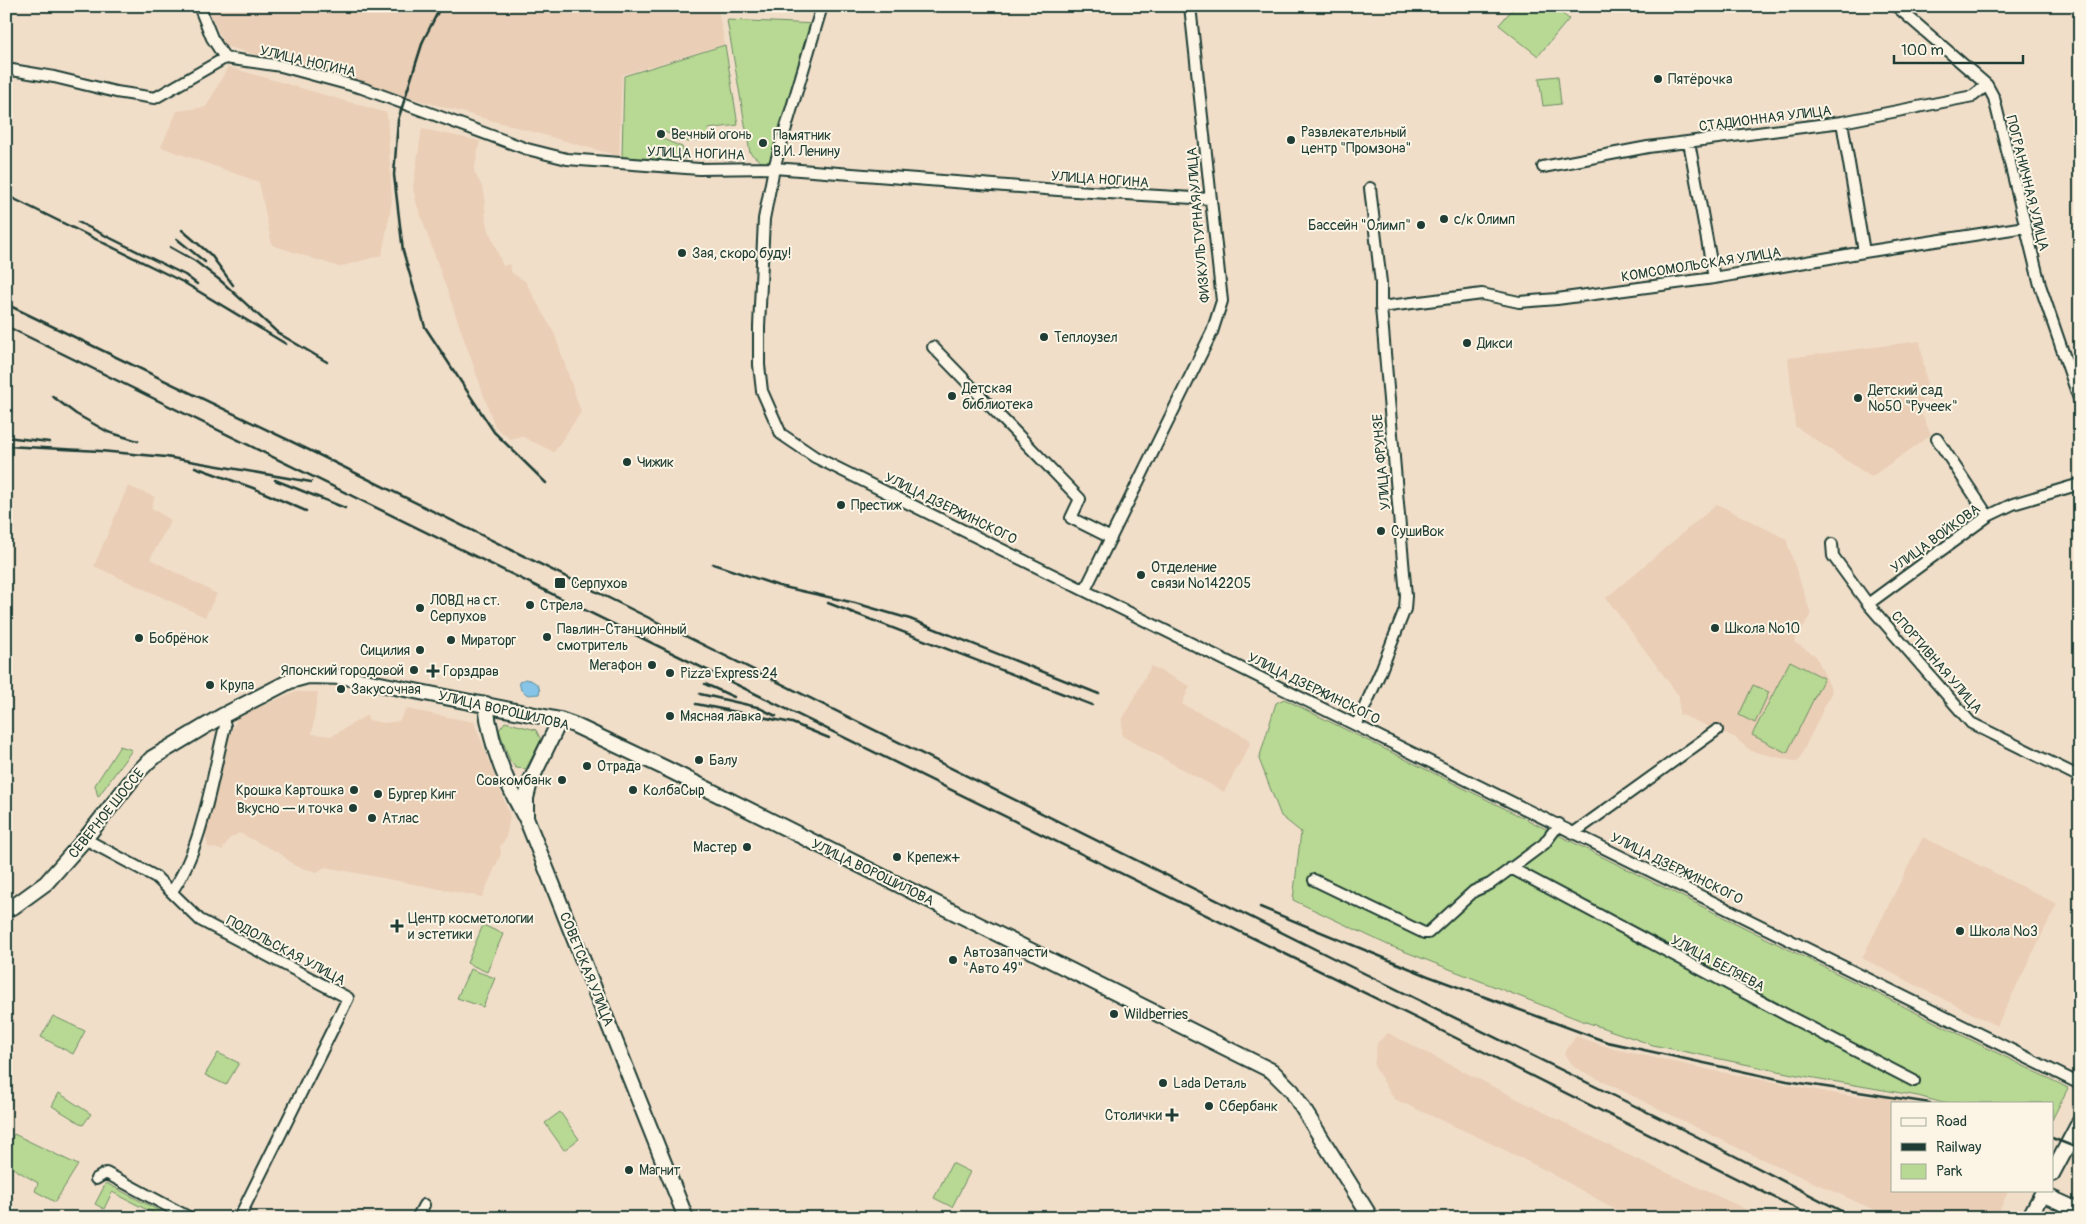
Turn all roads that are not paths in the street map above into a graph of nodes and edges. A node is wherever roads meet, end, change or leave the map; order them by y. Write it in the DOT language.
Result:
graph roads {
  1 [pos="199,6"];
  2 [pos="822,6"];
  3 [pos="1190,6"];
  4 [pos="1896,6"];
  5 [pos="225,58"];
  6 [pos="6,69"];
  7 [pos="1987,85"];
  8 [pos="1842,122"];
  9 [pos="1689,142"];
  10 [pos="1543,167"];
  11 [pos="774,168"];
  12 [pos="1370,188"];
  13 [pos="1210,199"];
  14 [pos="2025,227"];
  15 [pos="1864,252"];
  16 [pos="1714,278"];
  17 [pos="1381,306"];
  18 [pos="933,347"];
  19 [pos="2080,402"];
  20 [pos="1937,439"];
  21 [pos="2080,484"];
  22 [pos="1988,516"];
  23 [pos="1111,538"];
  24 [pos="1832,544"];
  25 [pos="1085,590"];
  26 [pos="1868,604"];
  27 [pos="290,681"];
  28 [pos="486,704"];
  29 [pos="222,716"];
  30 [pos="560,720"];
  31 [pos="1357,724"];
  32 [pos="1717,730"];
  33 [pos="499,762"];
  34 [pos="536,770"];
  35 [pos="2080,777"];
  36 [pos="526,818"];
  37 [pos="1559,824"];
  38 [pos="1575,832"];
  39 [pos="86,839"];
  40 [pos="1511,868"];
  41 [pos="1314,880"];
  42 [pos="172,891"];
  43 [pos="6,909"];
  44 [pos="1914,1081"];
  45 [pos="2080,1084"];
  46 [pos="2080,1121"];
  47 [pos="2054,1170"];
  48 [pos="96,1179"];
  49 [pos="2043,1192"];
  50 [pos="424,1205"];
  51 [pos="2080,1211"];
  52 [pos="190,1218"];
  53 [pos="239,1218"];
  54 [pos="417,1218"];
  55 [pos="686,1218"];
  56 [pos="1371,1218"];
  57 [pos="2030,1218"];
  1 -- 5 [label="street"];
  2 -- 11 [label="street, УЛИЦА ДЗЕРЖИНСКОГО"];
  3 -- 13 [label="street, ФИЗКУЛЬТУРНАЯ УЛИЦА"];
  4 -- 7 [label="street, ПОГРАНИЧНАЯ УЛИЦА"];
  5 -- 6 [label="street"];
  5 -- 11 [label="street, УЛИЦА НОГИНА"];
  7 -- 8 [label="street, СТАДИОННАЯ УЛИЦА"];
  7 -- 14 [label="street, ПОГРАНИЧНАЯ УЛИЦА"];
  8 -- 9 [label="street, СТАДИОННАЯ УЛИЦА"];
  8 -- 15 [label="street"];
  9 -- 10 [label="street, СТАДИОННАЯ УЛИЦА"];
  9 -- 16 [label="street"];
  11 -- 13 [label="street, УЛИЦА НОГИНА"];
  11 -- 25 [label="street, УЛИЦА ДЗЕРЖИНСКОГО"];
  12 -- 17 [label="street, УЛИЦА ФРУНЗЕ"];
  13 -- 23 [label="street, ФИЗКУЛЬТУРНАЯ УЛИЦА"];
  14 -- 15 [label="street, КОМСОМОЛЬСКАЯ УЛИЦА"];
  14 -- 19 [label="street, ПОГРАНИЧНАЯ УЛИЦА"];
  15 -- 16 [label="street, КОМСОМОЛЬСКАЯ УЛИЦА"];
  16 -- 17 [label="street, КОМСОМОЛЬСКАЯ УЛИЦА"];
  17 -- 31 [label="street, УЛИЦА ФРУНЗЕ"];
  18 -- 23 [label="street"];
  20 -- 22 [label="street"];
  21 -- 22 [label="street, УЛИЦА ВОЙКОВА"];
  22 -- 26 [label="street, УЛИЦА ВОЙКОВА"];
  23 -- 25 [label="street, ФИЗКУЛЬТУРНАЯ УЛИЦА"];
  24 -- 26 [label="street, СПОРТИВНАЯ УЛИЦА"];
  25 -- 31 [label="street, УЛИЦА ДЗЕРЖИНСКОГО"];
  26 -- 35 [label="street, СПОРТИВНАЯ УЛИЦА"];
  27 -- 28 [label="main road, УЛИЦА ВОРОШИЛОВА"];
  27 -- 29 [label="main road, СЕВЕРНОЕ ШОССЕ"];
  28 -- 30 [label="main road, УЛИЦА ВОРОШИЛОВА"];
  28 -- 33 [label="main road"];
  29 -- 39 [label="main road, СЕВЕРНОЕ ШОССЕ"];
  29 -- 42 [label="street"];
  30 -- 34 [label="main road, СОВЕТСКАЯ УЛИЦА"];
  30 -- 56 [label="main road, УЛИЦА ВОРОШИЛОВА"];
  31 -- 37 [label="street, УЛИЦА ДЗЕРЖИНСКОГО"];
  32 -- 38 [label="street"];
  33 -- 34 [label="main road"];
  33 -- 36 [label="main road"];
  34 -- 36 [label="main road, СОВЕТСКАЯ УЛИЦА"];
  36 -- 55 [label="main road, СОВЕТСКАЯ УЛИЦА"];
  37 -- 38 [label="street, УЛИЦА ДЗЕРЖИНСКОГО"];
  37 -- 40 [label="street"];
  38 -- 45 [label="street, УЛИЦА ДЗЕРЖИНСКОГО"];
  39 -- 42 [label="street, ПОДОЛЬСКАЯ УЛИЦА"];
  39 -- 43 [label="main road, СЕВЕРНОЕ ШОССЕ"];
  40 -- 41 [label="street"];
  40 -- 44 [label="street, УЛИЦА БЕЛЯЕВА"];
  42 -- 53 [label="street, ПОДОЛЬСКАЯ УЛИЦА"];
  46 -- 47 [label="main road"];
  48 -- 52 [label="street"];
  49 -- 51 [label="main road"];
  49 -- 57 [label="main road"];
  50 -- 54 [label="street"];
}
